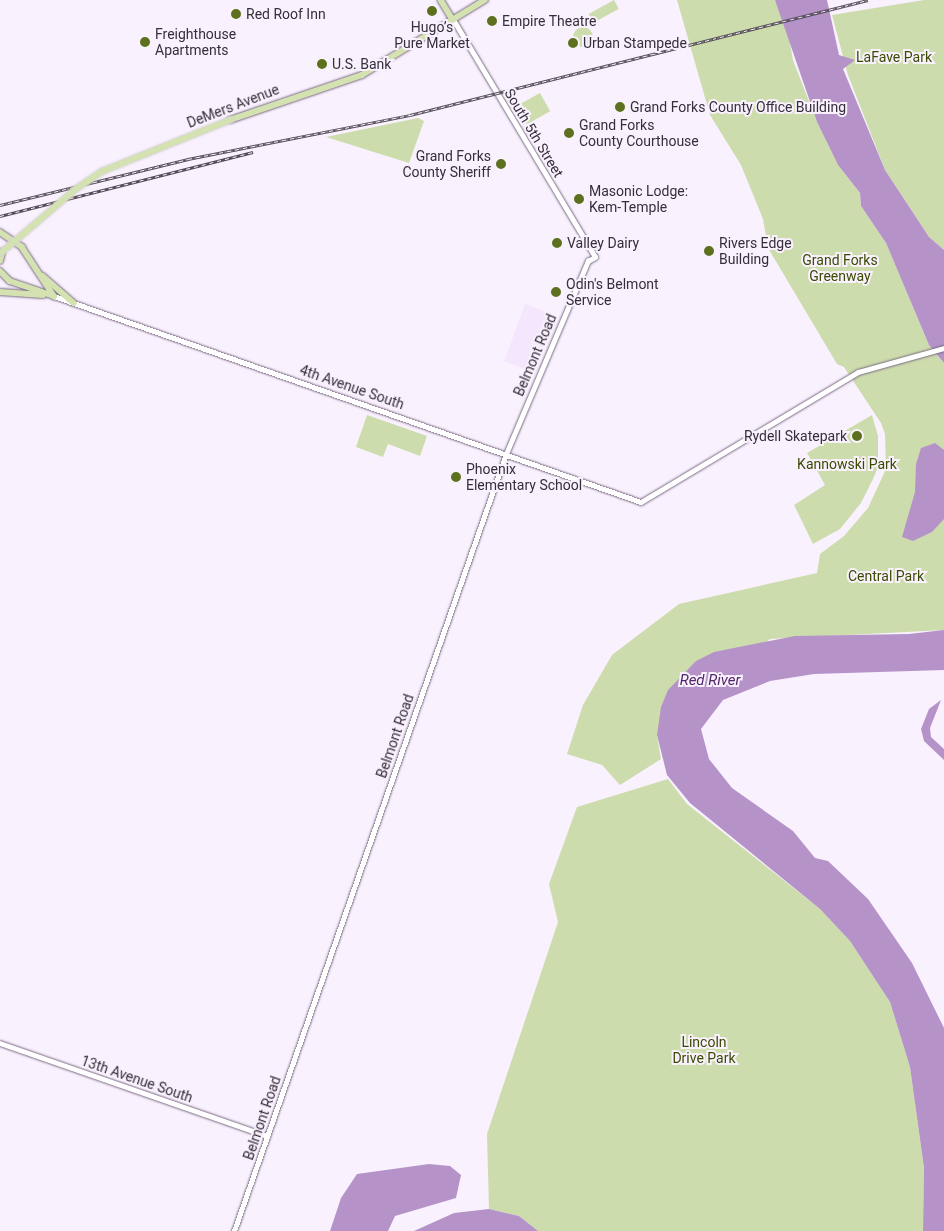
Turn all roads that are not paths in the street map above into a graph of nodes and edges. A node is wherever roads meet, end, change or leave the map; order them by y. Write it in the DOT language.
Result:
graph roads {
  1 [pos="441,0"];
  2 [pos="485,0"];
  3 [pos="453,20"];
  4 [pos="0,232"];
  5 [pos="1,253"];
  6 [pos="595,257"];
  7 [pos="0,261"];
  8 [pos="33,265"];
  9 [pos="0,270"];
  10 [pos="0,292"];
  11 [pos="54,296"];
  12 [pos="74,303"];
  13 [pos="944,348"];
  14 [pos="506,454"];
  15 [pos="0,1043"];
  16 [pos="267,1136"];
  17 [pos="234,1231"];
  1 -- 3 [label="main road"];
  2 -- 3 [label="main road, DeMers Avenue"];
  3 -- 5 [label="main road, DeMers Avenue, bridge"];
  3 -- 6 [label="street, South 5th Street"];
  4 -- 8 [label="main road"];
  5 -- 7 [label="main road"];
  6 -- 14 [label="street, Belmont Road"];
  8 -- 11 [label="main road"];
  8 -- 12 [label="main road"];
  9 -- 11 [label="main road"];
  10 -- 11 [label="main road"];
  11 -- 12 [label="street, 4th Avenue South"];
  12 -- 14 [label="street, 4th Avenue South"];
  13 -- 14 [label="street, 4th Avenue South"];
  14 -- 16 [label="street, Belmont Road"];
  15 -- 16 [label="street, 13th Avenue South"];
  16 -- 17 [label="street, Belmont Road"];
}
